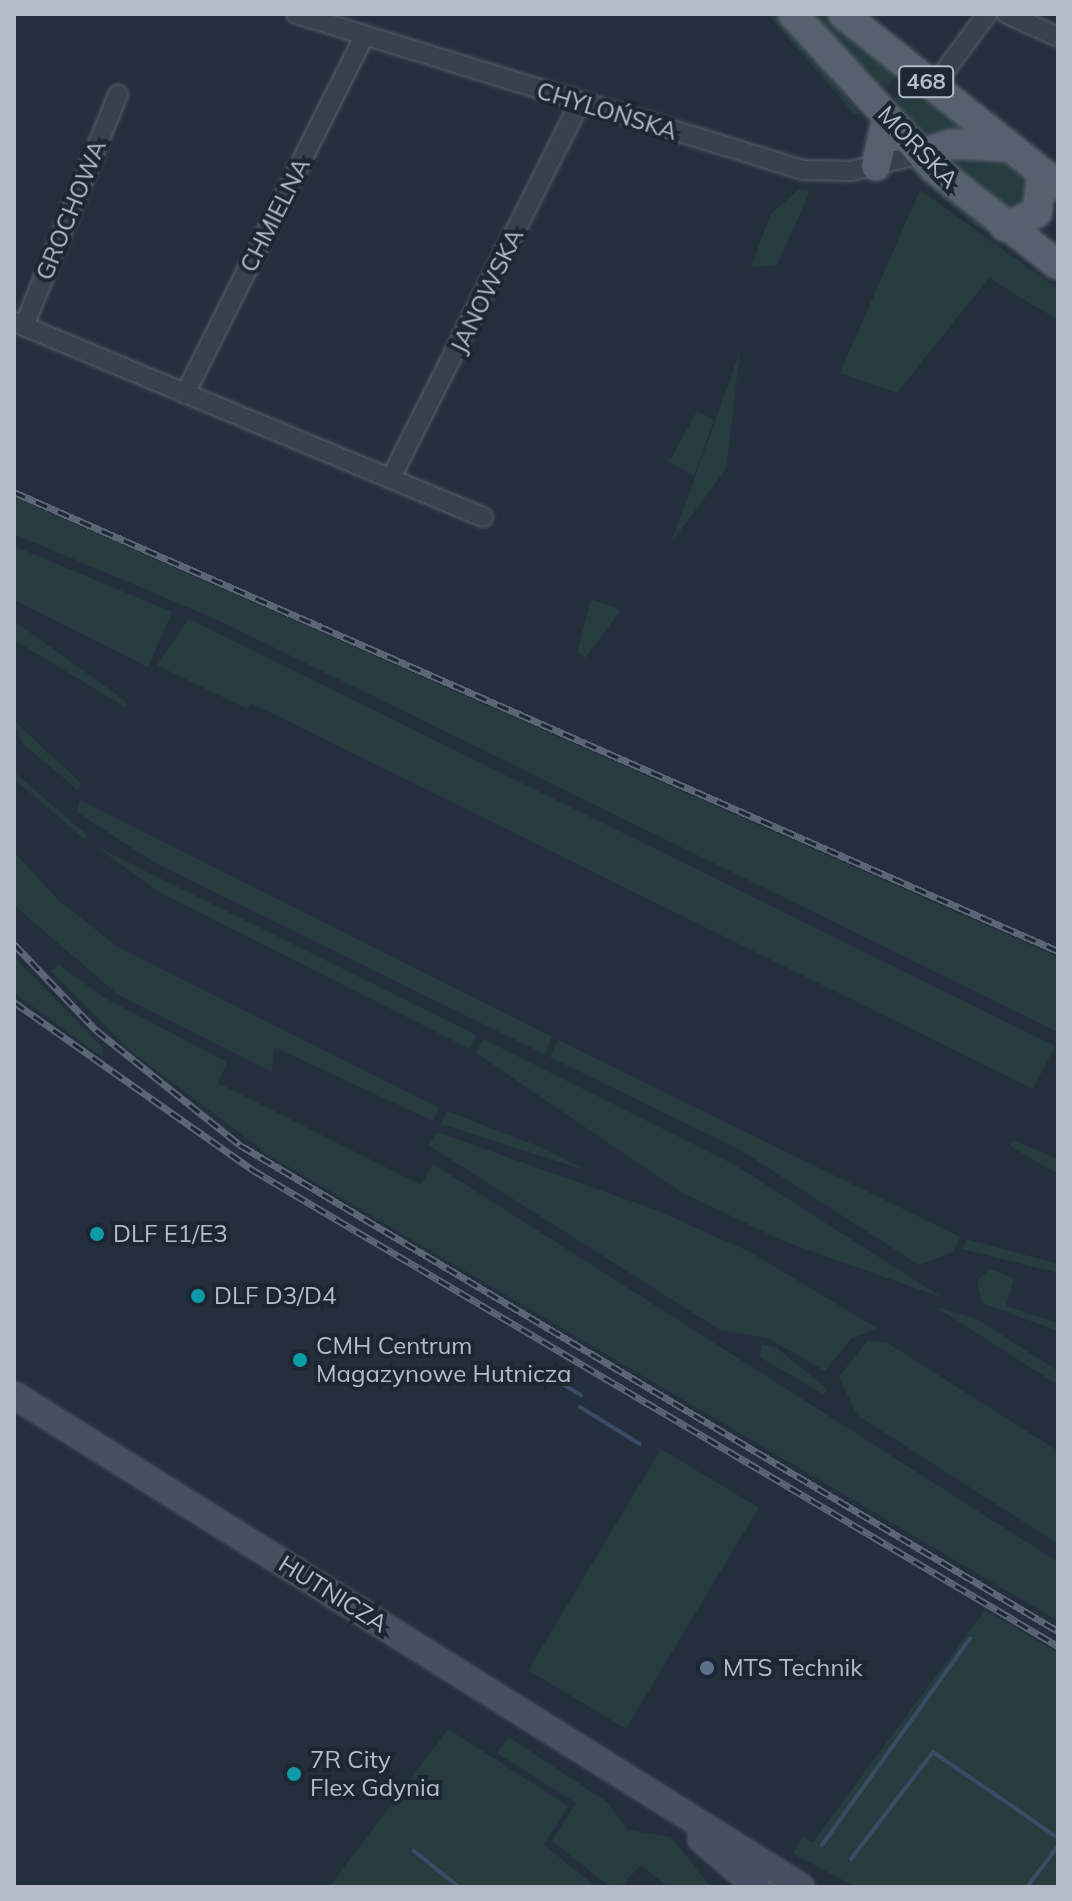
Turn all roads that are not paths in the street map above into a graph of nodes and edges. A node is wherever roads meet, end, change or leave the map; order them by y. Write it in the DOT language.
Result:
graph roads {
  1 [pos="296,14"];
  2 [pos="793,14"];
  3 [pos="843,14"];
  4 [pos="987,14"];
  5 [pos="1007,14"];
  6 [pos="364,36"];
  7 [pos="1058,37"];
  8 [pos="933,87"];
  9 [pos="118,94"];
  10 [pos="580,102"];
  11 [pos="887,117"];
  12 [pos="1010,147"];
  13 [pos="921,154"];
  14 [pos="876,166"];
  15 [pos="1050,179"];
  16 [pos="1005,227"];
  17 [pos="1058,265"];
  18 [pos="19,324"];
  19 [pos="185,394"];
  20 [pos="391,478"];
  21 [pos="483,517"];
  22 [pos="14,1395"];
  23 [pos="651,1795"];
  24 [pos="757,1887"];
  25 [pos="801,1887"];
  1 -- 6 [label="street, CHYLOŃSKA"];
  2 -- 11 [label="main road, MORSKA / 468"];
  3 -- 8 [label="main road, MORSKA / 468"];
  4 -- 8 [label="street"];
  5 -- 7 [label="street"];
  6 -- 10 [label="street, CHYLOŃSKA"];
  6 -- 19 [label="street, CHMIELNA"];
  8 -- 12 [label="main road, MORSKA / 468"];
  9 -- 18 [label="street, GROCHOWA"];
  10 -- 14 [label="street, CHYLOŃSKA"];
  10 -- 20 [label="street, JANOWSKA"];
  11 -- 13 [label="main road, MORSKA / 468"];
  11 -- 14 [label="main road"];
  12 -- 13 [label="main road"];
  12 -- 15 [label="main road, MORSKA / 468"];
  13 -- 14 [label="street, CHYLOŃSKA"];
  13 -- 16 [label="main road, MORSKA / 468"];
  15 -- 16 [label="main road"];
  16 -- 17 [label="main road, MORSKA / 468"];
  18 -- 19 [label="street"];
  19 -- 20 [label="street"];
  20 -- 21 [label="street"];
  22 -- 23 [label="main road, HUTNICZA"];
  23 -- 24 [label="main road, HUTNICZA"];
  23 -- 25 [label="main road, HUTNICZA"];
}
